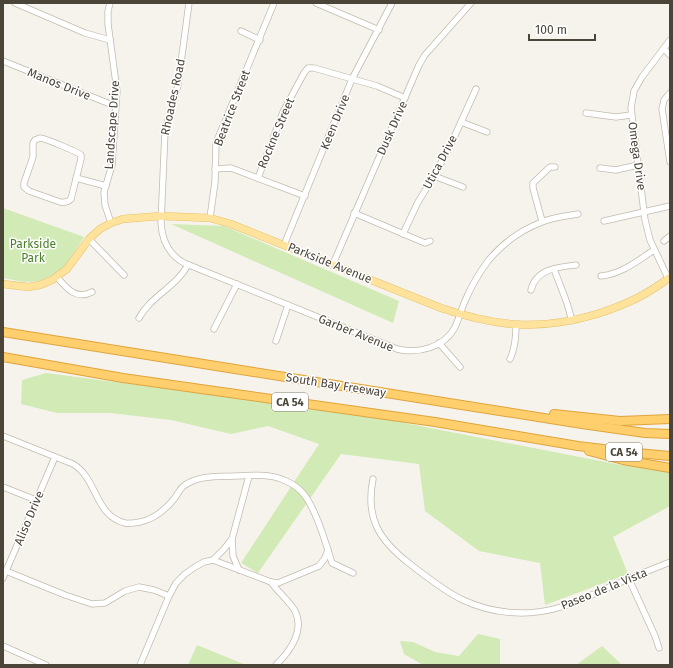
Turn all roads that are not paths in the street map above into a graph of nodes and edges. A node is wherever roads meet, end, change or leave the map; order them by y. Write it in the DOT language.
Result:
graph roads {
  1 [pos="15,3"];
  2 [pos="110,3"];
  3 [pos="189,3"];
  4 [pos="274,3"];
  5 [pos="316,3"];
  6 [pos="333,3"];
  7 [pos="392,3"];
  8 [pos="471,3"];
  9 [pos="330,9"];
  10 [pos="379,30"];
  11 [pos="241,31"];
  12 [pos="110,40"];
  13 [pos="260,40"];
  14 [pos="670,40"];
  15 [pos="664,49"];
  16 [pos="670,55"];
  17 [pos="3,61"];
  18 [pos="352,79"];
  19 [pos="476,89"];
  20 [pos="670,92"];
  21 [pos="405,98"];
  22 [pos="115,106"];
  23 [pos="586,113"];
  24 [pos="631,115"];
  25 [pos="461,122"];
  26 [pos="487,132"];
  27 [pos="670,162"];
  28 [pos="638,165"];
  29 [pos="555,167"];
  30 [pos="600,168"];
  31 [pos="215,169"];
  32 [pos="434,176"];
  33 [pos="76,178"];
  34 [pos="258,178"];
  35 [pos="106,186"];
  36 [pos="463,187"];
  37 [pos="305,196"];
  38 [pos="670,206"];
  39 [pos="644,212"];
  40 [pos="354,213"];
  41 [pos="578,214"];
  42 [pos="161,216"];
  43 [pos="210,218"];
  44 [pos="542,221"];
  45 [pos="604,222"];
  46 [pos="111,223"];
  47 [pos="403,234"];
  48 [pos="670,236"];
  49 [pos="89,239"];
  50 [pos="430,241"];
  51 [pos="664,242"];
  52 [pos="284,245"];
  53 [pos="654,250"];
  54 [pos="333,264"];
  55 [pos="188,265"];
  56 [pos="576,265"];
  57 [pos="554,268"];
  58 [pos="124,275"];
  59 [pos="601,276"];
  60 [pos="57,277"];
  61 [pos="669,278"];
  62 [pos="3,284"];
  63 [pos="237,284"];
  64 [pos="531,290"];
  65 [pos="92,292"];
  66 [pos="288,305"];
  67 [pos="460,314"];
  68 [pos="139,318"];
  69 [pos="572,321"];
  70 [pos="516,325"];
  71 [pos="214,329"];
  72 [pos="3,332"];
  73 [pos="276,341"];
  74 [pos="439,343"];
  75 [pos="3,358"];
  76 [pos="510,360"];
  77 [pos="460,367"];
  78 [pos="486,409"];
  79 [pos="670,419"];
  80 [pos="670,434"];
  81 [pos="3,436"];
  82 [pos="578,446"];
  83 [pos="670,456"];
  84 [pos="55,457"];
  85 [pos="670,468"];
  86 [pos="249,476"];
  87 [pos="373,479"];
  88 [pos="3,487"];
  89 [pos="36,500"];
  90 [pos="232,539"];
  91 [pos="328,548"];
  92 [pos="213,560"];
  93 [pos="670,562"];
  94 [pos="239,570"];
  95 [pos="6,571"];
  96 [pos="353,573"];
  97 [pos="3,578"];
  98 [pos="629,579"];
  99 [pos="271,582"];
  100 [pos="169,596"];
  101 [pos="3,646"];
  102 [pos="659,648"];
  103 [pos="46,665"];
  104 [pos="140,665"];
  105 [pos="276,665"];
  1 -- 12 [label="street"];
  2 -- 12 [label="street, Landscape Drive"];
  3 -- 42 [label="street, Rhoades Road"];
  4 -- 13 [label="street, Beatrice Street"];
  5 -- 9 [label="street"];
  6 -- 9 [label="street"];
  7 -- 10 [label="street, Keen Drive"];
  8 -- 21 [label="street, Dusk Drive"];
  9 -- 10 [label="street"];
  10 -- 18 [label="street, Keen Drive"];
  11 -- 13 [label="street"];
  12 -- 22 [label="street, Landscape Drive"];
  13 -- 31 [label="street, Beatrice Street"];
  14 -- 15 [label="street, Omega Drive"];
  15 -- 16 [label="street"];
  15 -- 24 [label="street, Omega Drive"];
  17 -- 22 [label="street, Manos Drive"];
  18 -- 21 [label="street"];
  18 -- 34 [label="street, Rockne Street"];
  18 -- 37 [label="street, Keen Drive"];
  19 -- 25 [label="street, Utica Drive"];
  20 -- 27 [label="street"];
  21 -- 40 [label="street, Dusk Drive"];
  22 -- 35 [label="street, Landscape Drive"];
  23 -- 24 [label="street"];
  24 -- 28 [label="street, Omega Drive"];
  25 -- 26 [label="street"];
  25 -- 32 [label="street, Utica Drive"];
  28 -- 30 [label="street"];
  28 -- 39 [label="street, Omega Drive"];
  29 -- 44 [label="street"];
  31 -- 34 [label="street"];
  31 -- 43 [label="street, Beatrice Street"];
  32 -- 36 [label="street"];
  32 -- 47 [label="street, Utica Drive"];
  33 -- 33 [label="street"];
  33 -- 35 [label="street"];
  34 -- 37 [label="street"];
  35 -- 46 [label="street, Landscape Drive"];
  37 -- 52 [label="street, Keen Drive"];
  38 -- 39 [label="street"];
  39 -- 45 [label="street"];
  39 -- 53 [label="street, Omega Drive"];
  40 -- 47 [label="street"];
  40 -- 54 [label="street, Dusk Drive"];
  41 -- 44 [label="street, Garber Avenue"];
  42 -- 43 [label="main road, Parkside Avenue"];
  42 -- 46 [label="main road, Parkside Avenue"];
  42 -- 55 [label="street, Garber Avenue"];
  43 -- 52 [label="main road, Parkside Avenue"];
  44 -- 67 [label="street, Garber Avenue"];
  46 -- 49 [label="main road, Parkside Avenue"];
  47 -- 50 [label="street"];
  48 -- 51 [label="street"];
  49 -- 58 [label="street"];
  49 -- 60 [label="main road, Parkside Avenue"];
  52 -- 54 [label="main road, Parkside Avenue"];
  53 -- 59 [label="street"];
  53 -- 61 [label="street, Omega Drive"];
  54 -- 67 [label="main road, Parkside Avenue"];
  55 -- 63 [label="street, Garber Avenue"];
  55 -- 68 [label="street"];
  56 -- 57 [label="street"];
  57 -- 64 [label="street"];
  57 -- 69 [label="street"];
  60 -- 62 [label="main road, Parkside Avenue"];
  60 -- 65 [label="street"];
  61 -- 69 [label="main road, Parkside Avenue"];
  63 -- 66 [label="street, Garber Avenue"];
  63 -- 71 [label="street"];
  66 -- 73 [label="street"];
  66 -- 74 [label="street, Garber Avenue"];
  67 -- 70 [label="main road, Parkside Avenue"];
  67 -- 74 [label="street, Garber Avenue"];
  69 -- 70 [label="main road, Parkside Avenue"];
  70 -- 76 [label="street"];
  72 -- 78 [label="highway, South Bay Freeway / CA 54"];
  74 -- 77 [label="street"];
  75 -- 82 [label="highway, South Bay Freeway / CA 54"];
  78 -- 79 [label="highway"];
  78 -- 80 [label="highway, South Bay Freeway / CA 54"];
  81 -- 84 [label="street"];
  82 -- 83 [label="highway, South Bay Freeway / CA 54"];
  82 -- 85 [label="highway"];
  84 -- 86 [label="street"];
  84 -- 89 [label="street, Aliso Drive"];
  86 -- 90 [label="street"];
  86 -- 91 [label="street"];
  87 -- 98 [label="street, Paseo de la Vista"];
  88 -- 89 [label="street"];
  89 -- 95 [label="street, Aliso Drive"];
  90 -- 92 [label="street"];
  90 -- 94 [label="street"];
  91 -- 96 [label="street"];
  91 -- 99 [label="street"];
  92 -- 94 [label="street"];
  92 -- 100 [label="street"];
  93 -- 98 [label="street, Paseo de la Vista"];
  94 -- 99 [label="street"];
  95 -- 97 [label="street, Aliso Drive"];
  95 -- 100 [label="street"];
  98 -- 102 [label="street"];
  99 -- 105 [label="street"];
  100 -- 104 [label="street"];
  101 -- 103 [label="street"];
}
